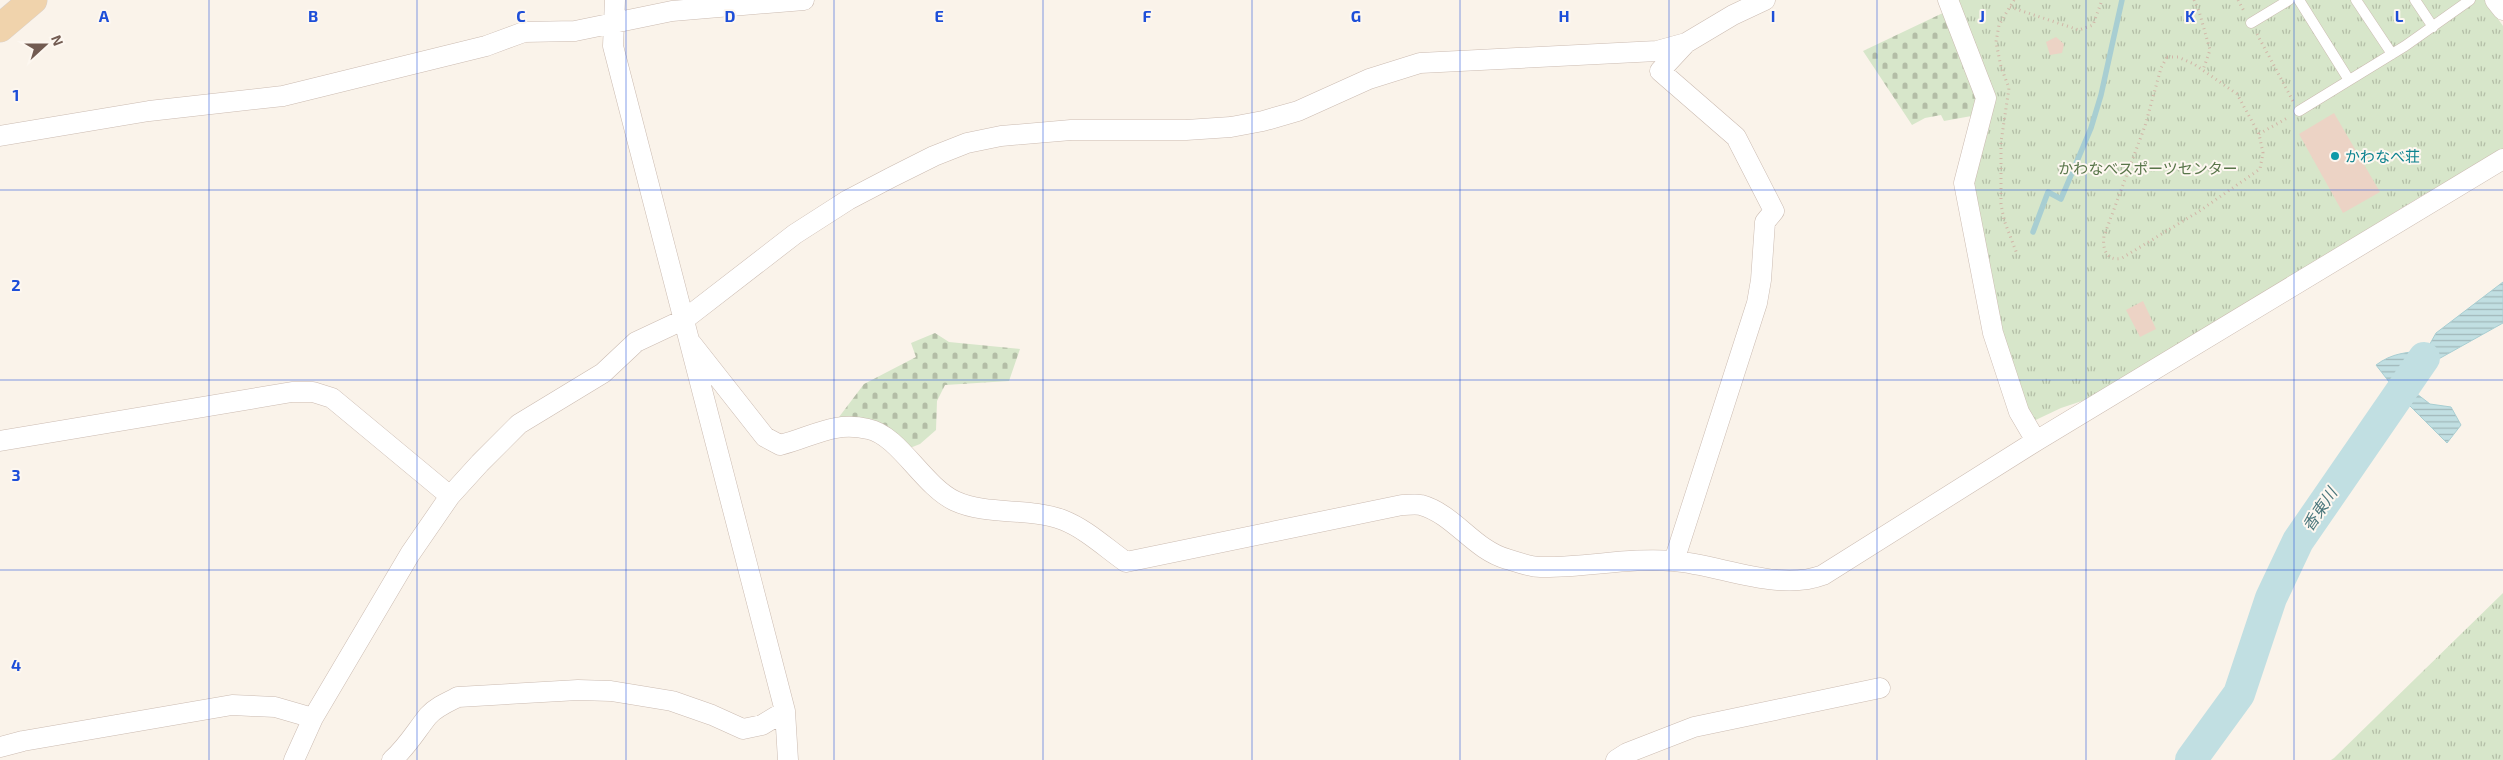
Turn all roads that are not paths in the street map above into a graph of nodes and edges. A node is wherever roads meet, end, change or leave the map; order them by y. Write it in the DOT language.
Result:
graph roads {
  1 [pos="33,0"];
  2 [pos="615,0"];
  3 [pos="804,0"];
  4 [pos="1765,0"];
  5 [pos="1948,0"];
  6 [pos="2289,0"];
  7 [pos="2299,0"];
  8 [pos="2356,0"];
  9 [pos="2415,0"];
  10 [pos="2470,0"];
  11 [pos="2495,0"];
  12 [pos="2503,10"];
  13 [pos="614,23"];
  14 [pos="2251,23"];
  15 [pos="2433,27"];
  16 [pos="0,28"];
  17 [pos="1686,43"];
  18 [pos="2392,54"];
  19 [pos="2350,80"];
  20 [pos="2299,111"];
  21 [pos="0,136"];
  22 [pos="2503,159"];
  23 [pos="685,319"];
  24 [pos="691,342"];
  25 [pos="0,441"];
  26 [pos="2036,441"];
  27 [pos="450,496"];
  28 [pos="1674,561"];
  29 [pos="1880,688"];
  30 [pos="785,711"];
  31 [pos="313,718"];
  32 [pos="0,747"];
  33 [pos="294,760"];
  34 [pos="392,760"];
  35 [pos="788,760"];
  36 [pos="1616,760"];
  1 -- 16 [label="main road"];
  2 -- 13 [label="street"];
  3 -- 13 [label="street"];
  4 -- 17 [label="street"];
  5 -- 26 [label="street"];
  6 -- 14 [label="lane"];
  7 -- 19 [label="lane"];
  8 -- 18 [label="lane"];
  9 -- 15 [label="lane"];
  10 -- 15 [label="lane"];
  11 -- 12 [label="street"];
  13 -- 21 [label="street"];
  13 -- 23 [label="street"];
  15 -- 18 [label="lane"];
  17 -- 23 [label="street"];
  17 -- 28 [label="street"];
  18 -- 19 [label="lane"];
  19 -- 20 [label="lane"];
  22 -- 26 [label="street"];
  23 -- 24 [label="street"];
  23 -- 27 [label="street"];
  24 -- 28 [label="street"];
  24 -- 30 [label="street"];
  25 -- 27 [label="street"];
  26 -- 28 [label="street"];
  27 -- 31 [label="street"];
  29 -- 36 [label="street"];
  30 -- 34 [label="street"];
  30 -- 35 [label="street"];
  31 -- 32 [label="street"];
  31 -- 33 [label="street"];
}
